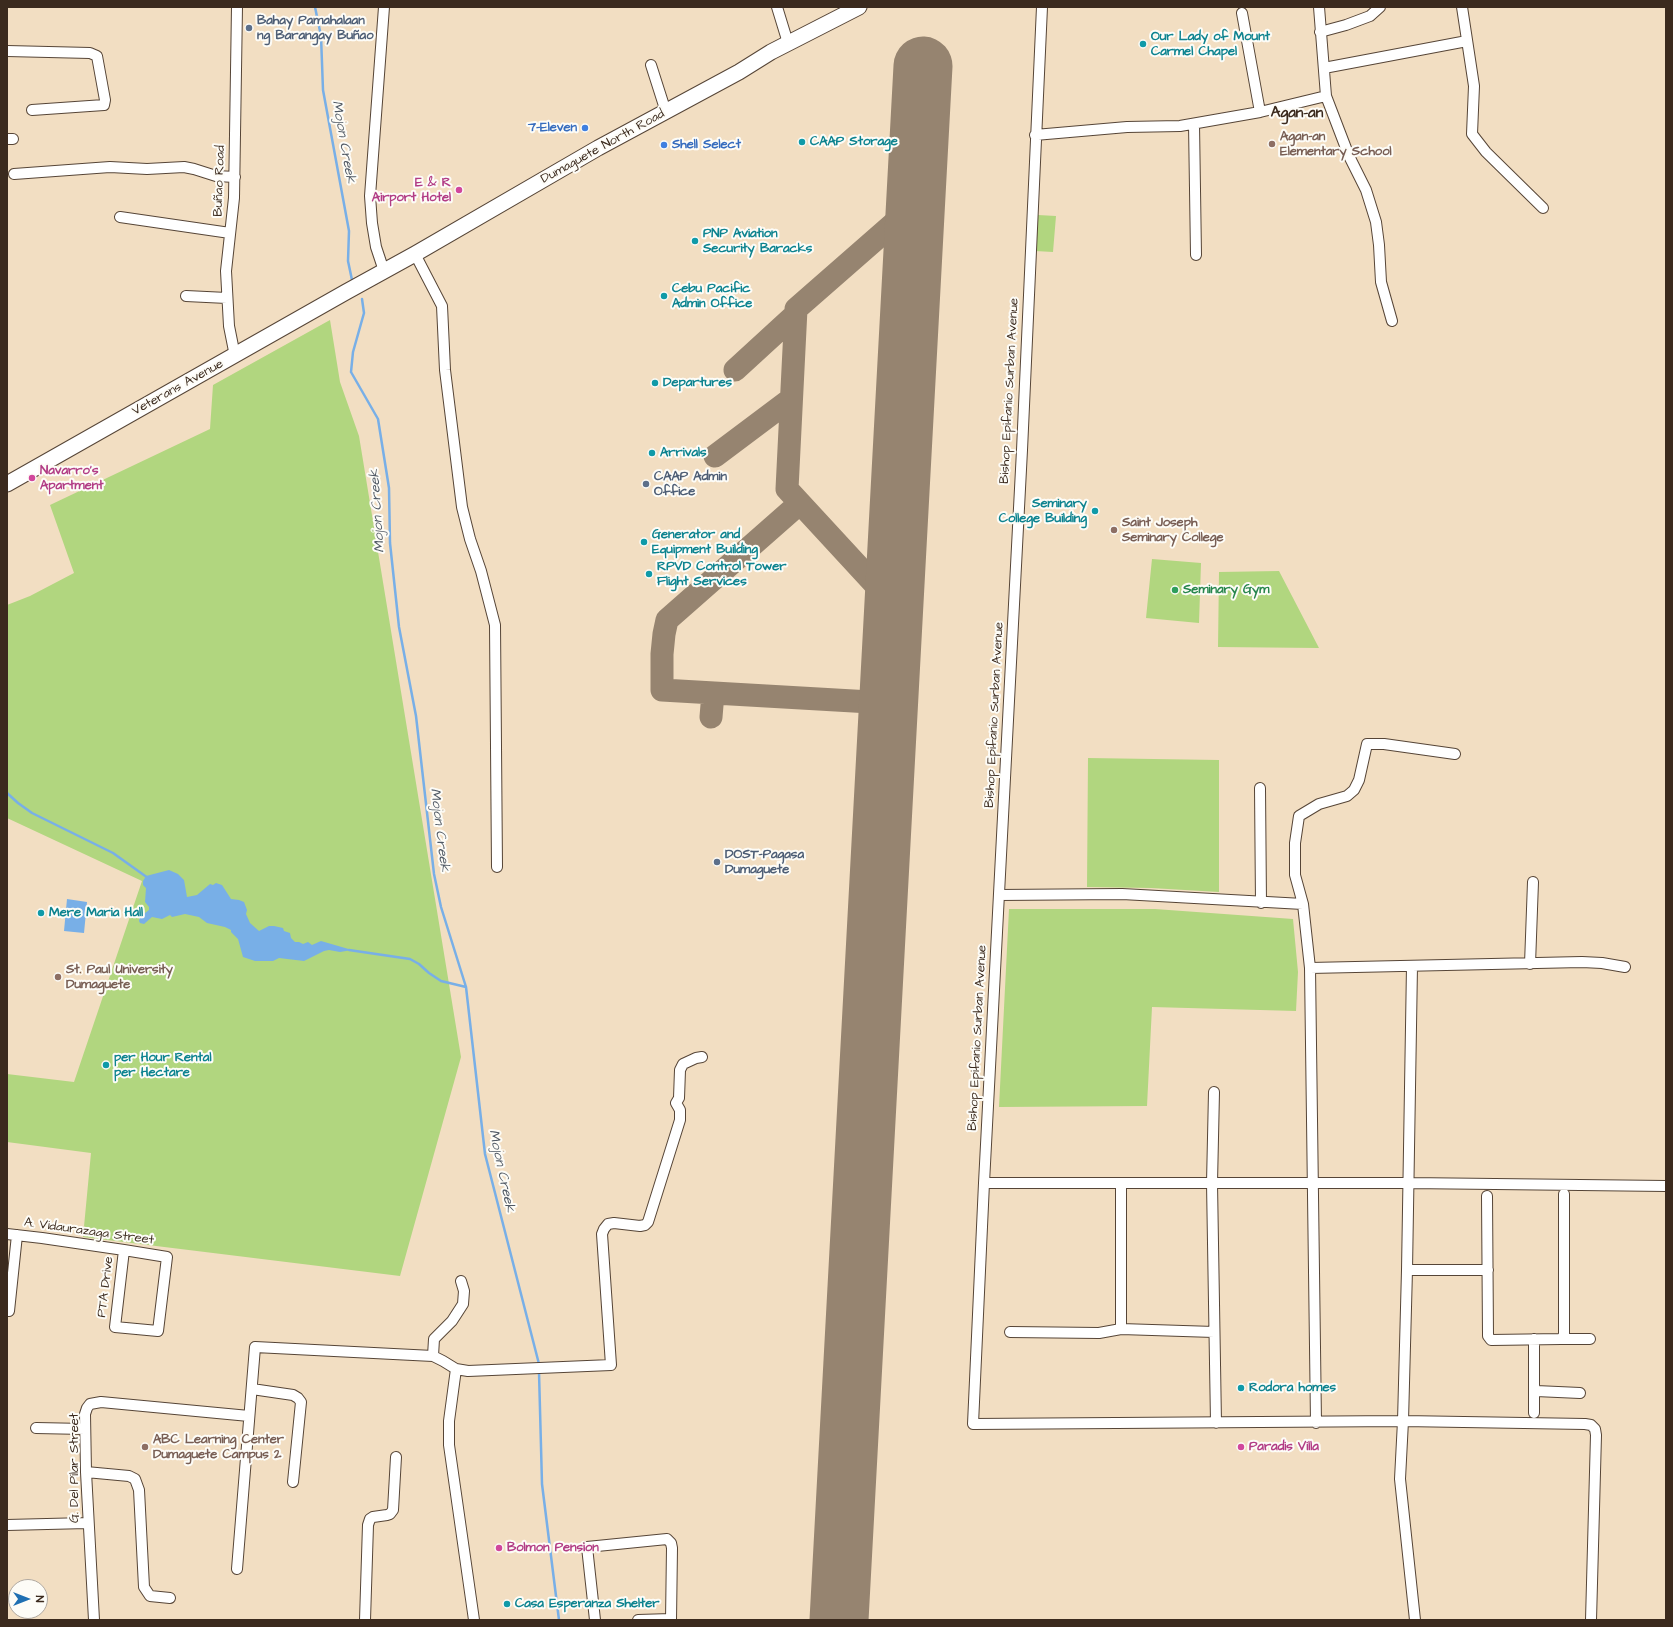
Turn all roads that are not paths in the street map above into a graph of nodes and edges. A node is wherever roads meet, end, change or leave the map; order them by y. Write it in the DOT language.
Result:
graph roads {
  1 [pos="237,7"];
  2 [pos="384,7"];
  3 [pos="777,7"];
  4 [pos="859,7"];
  5 [pos="1042,7"];
  6 [pos="1319,7"];
  7 [pos="1380,7"];
  8 [pos="1462,7"];
  9 [pos="1242,13"];
  10 [pos="1320,32"];
  11 [pos="1467,41"];
  12 [pos="788,43"];
  13 [pos="7,51"];
  14 [pos="651,65"];
  15 [pos="1324,68"];
  16 [pos="1326,96"];
  17 [pos="32,110"];
  18 [pos="666,112"];
  19 [pos="1260,112"];
  20 [pos="1194,124"];
  21 [pos="1036,135"];
  22 [pos="14,174"];
  23 [pos="235,177"];
  24 [pos="1543,208"];
  25 [pos="120,218"];
  26 [pos="230,233"];
  27 [pos="415,254"];
  28 [pos="1196,255"];
  29 [pos="384,271"];
  30 [pos="348,290"];
  31 [pos="186,296"];
  32 [pos="228,298"];
  33 [pos="1392,321"];
  34 [pos="235,356"];
  35 [pos="7,484"];
  36 [pos="1455,754"];
  37 [pos="1260,788"];
  38 [pos="496,867"];
  39 [pos="1533,882"];
  40 [pos="999,896"];
  41 [pos="1261,902"];
  42 [pos="1302,904"];
  43 [pos="1530,964"];
  44 [pos="1412,966"];
  45 [pos="1626,967"];
  46 [pos="1310,968"];
  47 [pos="702,1057"];
  48 [pos="1214,1092"];
  49 [pos="1121,1183"];
  50 [pos="1212,1183"];
  51 [pos="1313,1183"];
  52 [pos="1409,1183"];
  53 [pos="984,1184"];
  54 [pos="1666,1186"];
  55 [pos="1564,1194"];
  56 [pos="1487,1196"];
  57 [pos="12,1234"];
  58 [pos="124,1250"];
  59 [pos="1407,1270"];
  60 [pos="1488,1270"];
  61 [pos="461,1281"];
  62 [pos="9,1311"];
  63 [pos="114,1327"];
  64 [pos="1120,1329"];
  65 [pos="1010,1332"];
  66 [pos="1214,1332"];
  67 [pos="1534,1339"];
  68 [pos="1561,1339"];
  69 [pos="1590,1339"];
  70 [pos="433,1356"];
  71 [pos="456,1369"];
  72 [pos="1534,1386"];
  73 [pos="252,1389"];
  74 [pos="1580,1393"];
  75 [pos="1534,1414"];
  76 [pos="249,1416"];
  77 [pos="1403,1421"];
  78 [pos="1216,1423"];
  79 [pos="1316,1423"];
  80 [pos="36,1428"];
  81 [pos="85,1428"];
  82 [pos="396,1457"];
  83 [pos="86,1472"];
  84 [pos="293,1482"];
  85 [pos="87,1523"];
  86 [pos="7,1525"];
  87 [pos="237,1569"];
  88 [pos="170,1598"];
  89 [pos="94,1620"];
  90 [pos="365,1620"];
  91 [pos="474,1620"];
  92 [pos="595,1620"];
  93 [pos="638,1620"];
  94 [pos="671,1620"];
  95 [pos="1415,1620"];
  96 [pos="1591,1620"];
  1 -- 23 [label="street, Buñao Road"];
  2 -- 29 [label="street"];
  3 -- 12 [label="street"];
  4 -- 12 [label="highway, Dumaguete North Road"];
  5 -- 21 [label="street, Bishop Epifanio Surban Avenue"];
  6 -- 10 [label="street"];
  7 -- 10 [label="street"];
  8 -- 11 [label="street"];
  9 -- 19 [label="street"];
  10 -- 15 [label="street"];
  11 -- 15 [label="street"];
  11 -- 24 [label="street"];
  12 -- 18 [label="highway, Dumaguete North Road"];
  13 -- 17 [label="street"];
  14 -- 18 [label="street"];
  15 -- 16 [label="street"];
  16 -- 19 [label="street"];
  16 -- 33 [label="street"];
  18 -- 27 [label="highway, Dumaguete North Road"];
  19 -- 20 [label="street"];
  20 -- 21 [label="street"];
  20 -- 28 [label="street"];
  21 -- 40 [label="street, Bishop Epifanio Surban Avenue"];
  22 -- 23 [label="street"];
  23 -- 26 [label="street, Buñao Road"];
  25 -- 26 [label="street"];
  26 -- 32 [label="street, Buñao Road"];
  27 -- 29 [label="highway, Dumaguete North Road"];
  27 -- 38 [label="street"];
  29 -- 30 [label="highway, Dumaguete North Road"];
  30 -- 34 [label="highway, Veterans Avenue"];
  31 -- 32 [label="street"];
  32 -- 34 [label="street, Buñao Road"];
  34 -- 35 [label="highway, Veterans Avenue"];
  36 -- 42 [label="street"];
  37 -- 41 [label="street"];
  39 -- 43 [label="street"];
  40 -- 41 [label="street"];
  40 -- 53 [label="street, Bishop Epifanio Surban Avenue"];
  41 -- 42 [label="street"];
  42 -- 46 [label="street"];
  43 -- 44 [label="street"];
  43 -- 45 [label="street"];
  44 -- 46 [label="street"];
  44 -- 52 [label="street"];
  46 -- 51 [label="street"];
  47 -- 71 [label="street"];
  48 -- 50 [label="street"];
  49 -- 50 [label="street"];
  49 -- 53 [label="street"];
  49 -- 64 [label="street"];
  50 -- 51 [label="street"];
  50 -- 66 [label="street"];
  51 -- 52 [label="street"];
  51 -- 79 [label="street"];
  52 -- 54 [label="street"];
  52 -- 59 [label="street"];
  53 -- 78 [label="street, Bishop Epifanio Surban Avenue"];
  55 -- 68 [label="street"];
  56 -- 60 [label="street"];
  57 -- 58 [label="street, A. Vidaurazaga Street"];
  57 -- 62 [label="street"];
  58 -- 63 [label="street, PTA Drive"];
  58 -- 63 [label="street, A. Vidaurazaga Street"];
  59 -- 60 [label="street"];
  59 -- 77 [label="street"];
  60 -- 67 [label="street"];
  61 -- 70 [label="street"];
  64 -- 65 [label="street"];
  64 -- 66 [label="street"];
  66 -- 78 [label="street"];
  67 -- 68 [label="street"];
  67 -- 72 [label="street"];
  68 -- 69 [label="street"];
  70 -- 71 [label="street"];
  70 -- 73 [label="street"];
  71 -- 91 [label="street"];
  72 -- 74 [label="street"];
  72 -- 75 [label="street"];
  73 -- 76 [label="street"];
  73 -- 84 [label="street"];
  76 -- 81 [label="street, G. Del Pilar Street"];
  76 -- 87 [label="street"];
  77 -- 79 [label="street"];
  77 -- 95 [label="street"];
  77 -- 96 [label="street"];
  78 -- 79 [label="street"];
  80 -- 81 [label="street"];
  81 -- 83 [label="street, G. Del Pilar Street"];
  82 -- 90 [label="street"];
  83 -- 85 [label="street, G. Del Pilar Street"];
  83 -- 88 [label="street"];
  85 -- 86 [label="street"];
  85 -- 89 [label="street, G. Del Pilar Street"];
  92 -- 94 [label="street"];
  93 -- 94 [label="street"];
}
